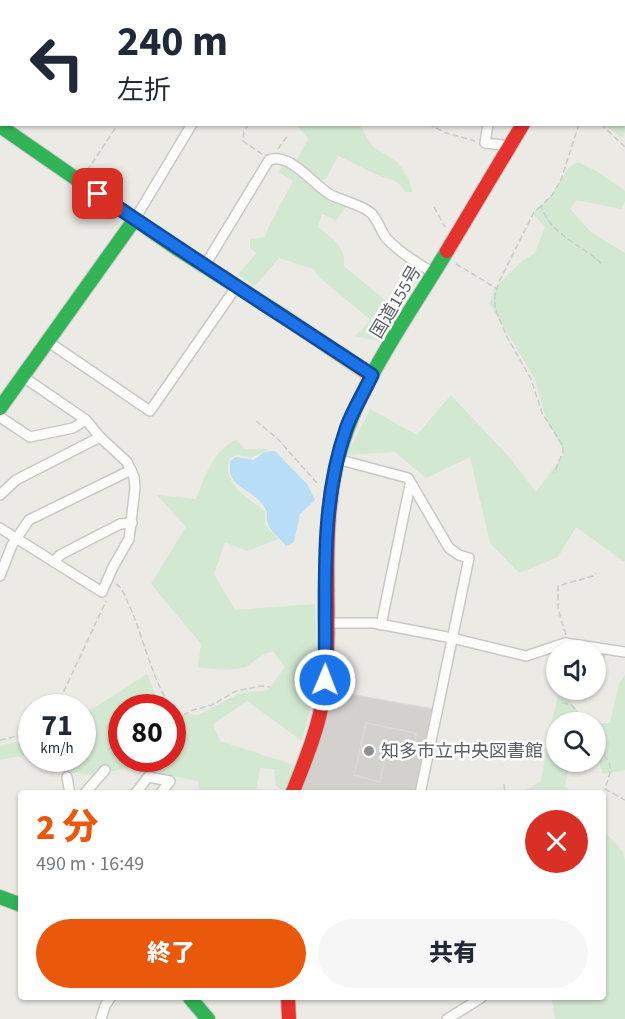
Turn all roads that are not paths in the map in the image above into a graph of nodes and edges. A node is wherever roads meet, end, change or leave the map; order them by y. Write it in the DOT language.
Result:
graph roads {
  1 [pos="0,126"];
  2 [pos="191,126"];
  3 [pos="488,126"];
  4 [pos="522,126"];
  5 [pos="508,149"];
  6 [pos="135,219"];
  7 [pos="204,267"];
  8 [pos="434,273"];
  9 [pos="237,286"];
  10 [pos="47,341"];
  11 [pos="372,375"];
  12 [pos="22,376"];
  13 [pos="0,408"];
  14 [pos="0,417"];
  15 [pos="86,420"];
  16 [pos="100,437"];
  17 [pos="337,459"];
  18 [pos="131,470"];
  19 [pos="411,485"];
  20 [pos="0,495"];
  21 [pos="132,523"];
  22 [pos="0,528"];
  23 [pos="16,537"];
  24 [pos="54,562"];
  25 [pos="0,576"];
  26 [pos="327,623"];
  27 [pos="381,625"];
  28 [pos="452,638"];
  29 [pos="625,652"];
  30 [pos="105,770"];
  31 [pos="67,777"];
  32 [pos="69,790"];
  33 [pos="88,790"];
  34 [pos="138,790"];
  35 [pos="163,790"];
  36 [pos="293,790"];
  37 [pos="421,790"];
  38 [pos="0,897"];
  39 [pos="18,904"];
  40 [pos="109,1000"];
  41 [pos="192,1000"];
  42 [pos="288,1000"];
  43 [pos="478,1000"];
  44 [pos="101,1019"];
  45 [pos="208,1019"];
  46 [pos="289,1019"];
  47 [pos="447,1019"];
  1 -- 6 [label="main road"];
  2 -- 6 [label="street"];
  3 -- 5 [label="street"];
  4 -- 5 [label="main road, 国道155号"];
  5 -- 8 [label="main road, 国道155号"];
  6 -- 7 [label="main road"];
  6 -- 10 [label="main road"];
  7 -- 8 [label="street"];
  7 -- 9 [label="main road"];
  8 -- 11 [label="main road, 国道155号"];
  9 -- 10 [label="street"];
  9 -- 11 [label="main road"];
  10 -- 12 [label="main road"];
  11 -- 17 [label="main road, 国道155号"];
  12 -- 13 [label="main road"];
  12 -- 15 [label="street"];
  14 -- 15 [label="street"];
  15 -- 16 [label="street"];
  16 -- 18 [label="street"];
  16 -- 20 [label="street"];
  17 -- 19 [label="street"];
  17 -- 26 [label="main road, 国道155号"];
  18 -- 21 [label="street"];
  18 -- 23 [label="street"];
  19 -- 27 [label="street"];
  19 -- 28 [label="street"];
  21 -- 24 [label="street"];
  21 -- 24 [label="street"];
  22 -- 23 [label="street"];
  23 -- 24 [label="street"];
  23 -- 25 [label="street"];
  26 -- 27 [label="street"];
  26 -- 36 [label="main road, 国道155号"];
  27 -- 28 [label="street"];
  28 -- 29 [label="street"];
  28 -- 37 [label="street"];
  30 -- 33 [label="street"];
  31 -- 32 [label="street"];
  34 -- 35 [label="street"];
  38 -- 39 [label="main road"];
  40 -- 44 [label="street"];
  41 -- 45 [label="main road"];
  42 -- 46 [label="main road"];
  43 -- 47 [label="street"];
}
